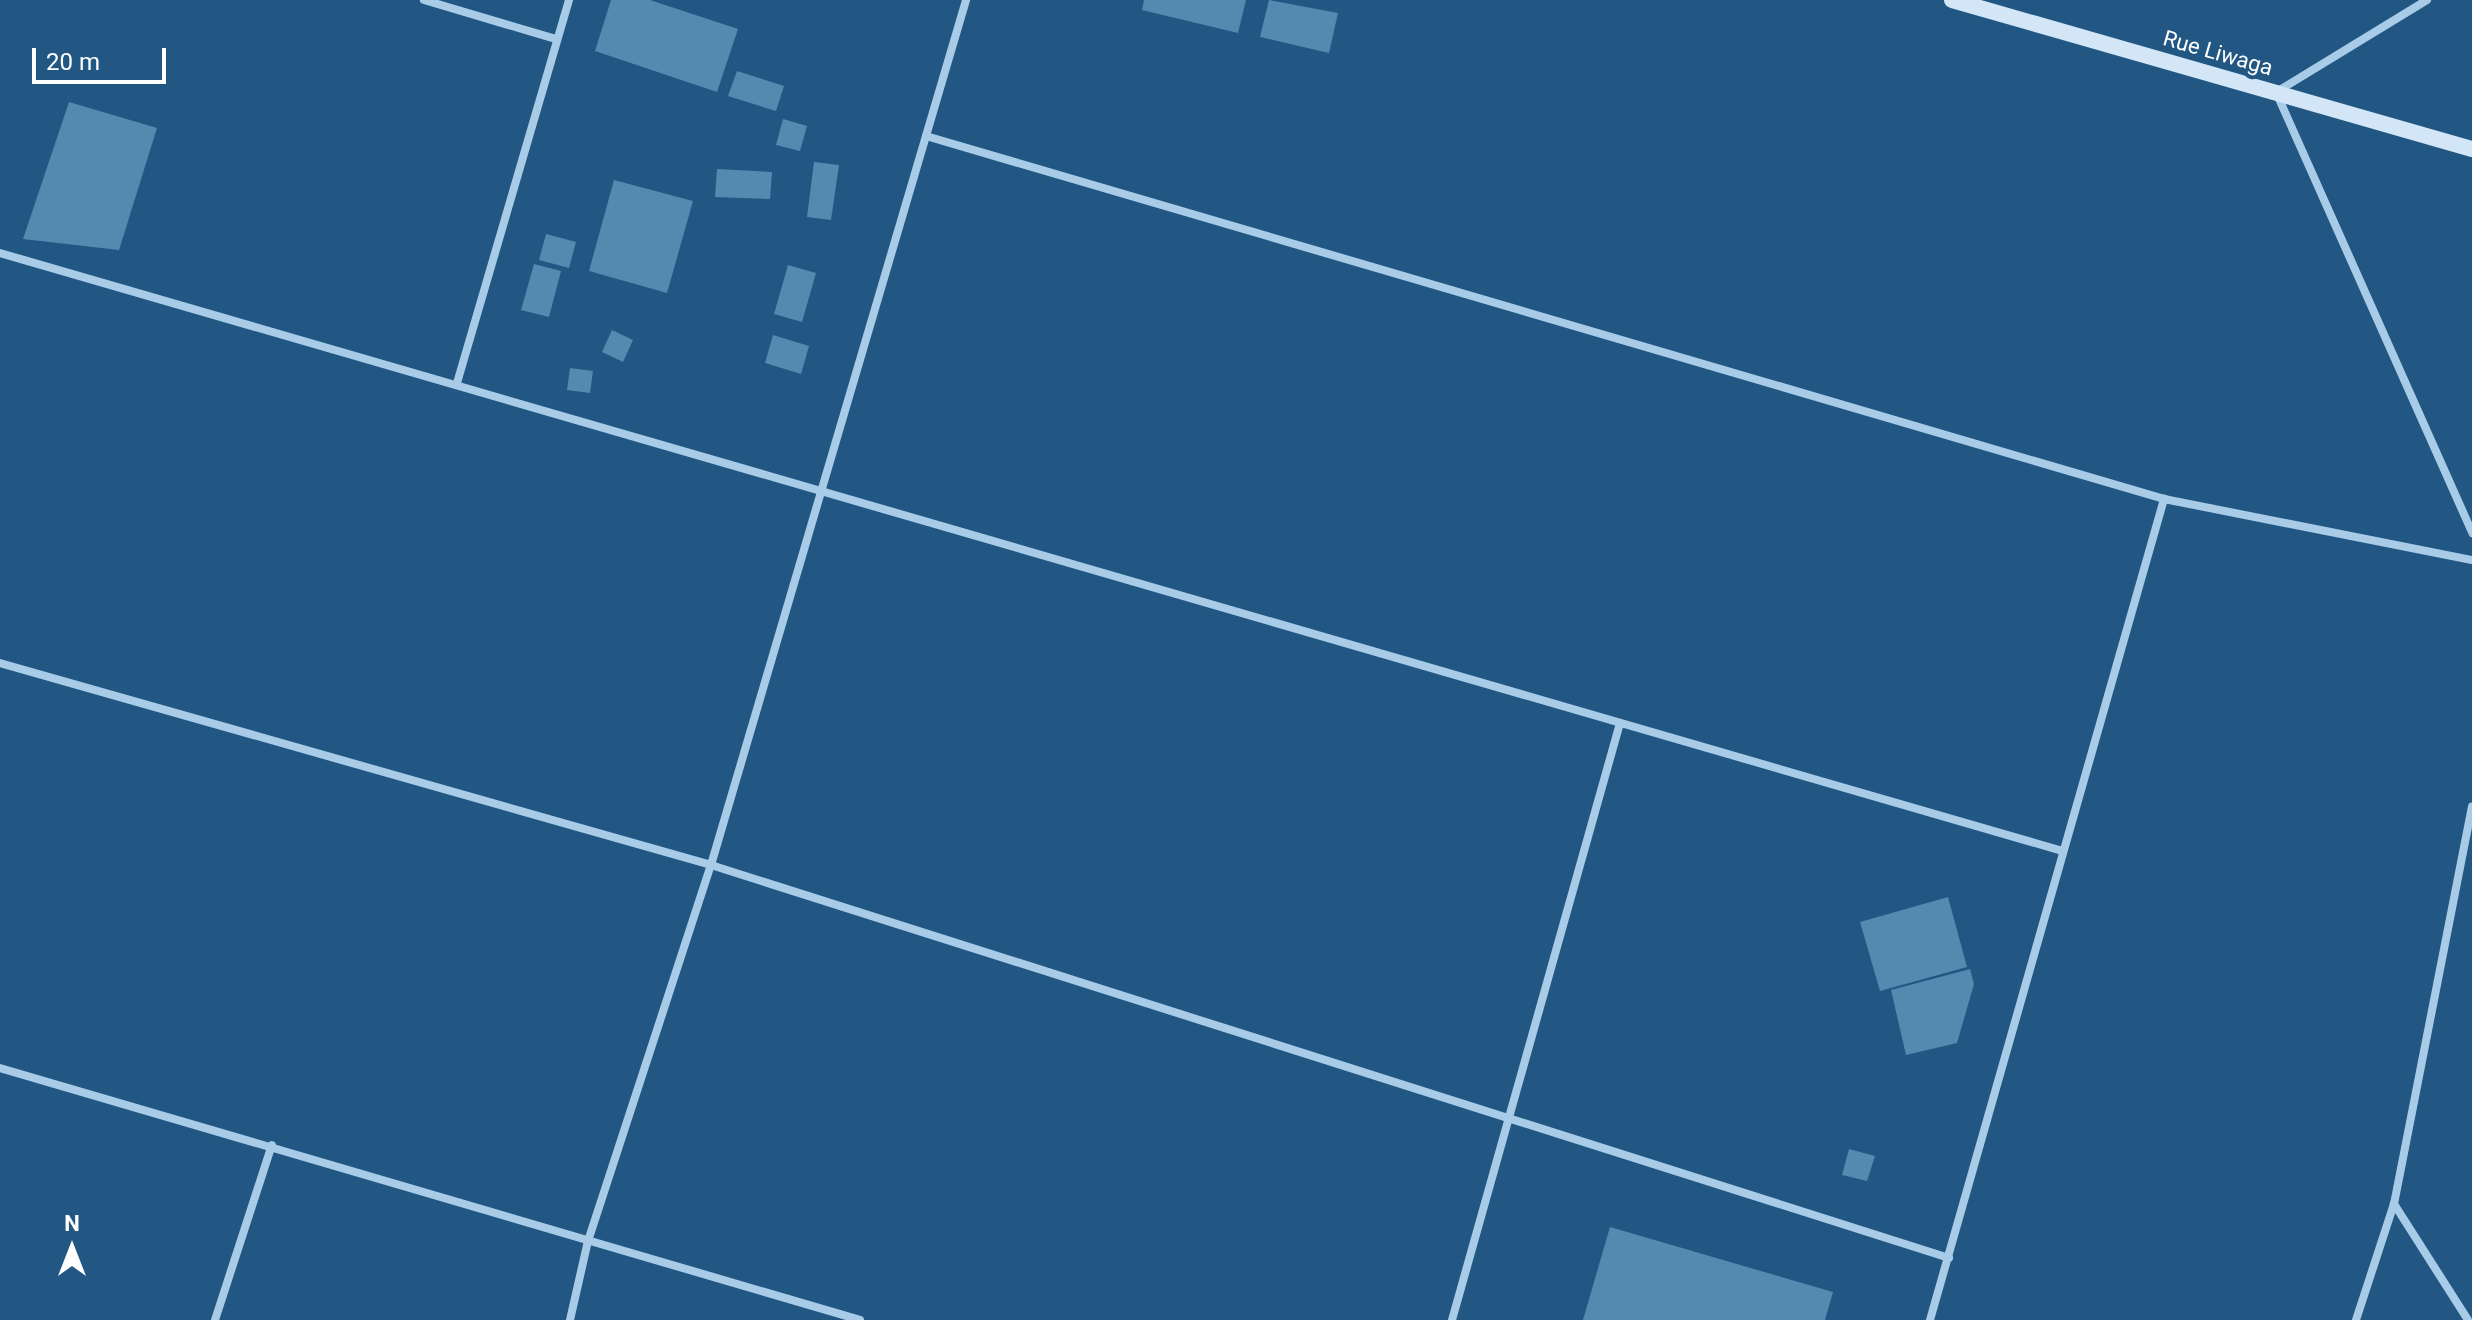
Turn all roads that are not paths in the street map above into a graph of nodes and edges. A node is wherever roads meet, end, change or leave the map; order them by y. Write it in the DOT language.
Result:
graph roads {
  1 [pos="424,0"];
  2 [pos="569,0"];
  3 [pos="966,0"];
  4 [pos="1952,0"];
  5 [pos="2427,0"];
  6 [pos="556,39"];
  7 [pos="2276,92"];
  8 [pos="926,136"];
  9 [pos="2472,149"];
  10 [pos="0,253"];
  11 [pos="457,383"];
  12 [pos="823,491"];
  13 [pos="2164,499"];
  14 [pos="2472,533"];
  15 [pos="2472,560"];
  16 [pos="0,663"];
  17 [pos="1620,723"];
  18 [pos="2472,807"];
  19 [pos="2062,851"];
  20 [pos="711,865"];
  21 [pos="0,1068"];
  22 [pos="1509,1118"];
  23 [pos="272,1145"];
  24 [pos="2394,1204"];
  25 [pos="588,1241"];
  26 [pos="1949,1258"];
  27 [pos="215,1320"];
  28 [pos="570,1320"];
  29 [pos="860,1320"];
  30 [pos="1452,1320"];
  31 [pos="1930,1320"];
  32 [pos="2356,1320"];
  33 [pos="2468,1320"];
  1 -- 6 [label="street"];
  2 -- 6 [label="street"];
  3 -- 8 [label="street"];
  4 -- 7 [label="main road, Rue Liwaga"];
  5 -- 7 [label="street"];
  6 -- 11 [label="street"];
  7 -- 9 [label="main road, Rue Liwaga"];
  7 -- 14 [label="street"];
  8 -- 12 [label="street"];
  8 -- 13 [label="street"];
  10 -- 11 [label="street"];
  11 -- 12 [label="street"];
  12 -- 17 [label="street"];
  12 -- 20 [label="street"];
  13 -- 15 [label="street"];
  13 -- 19 [label="street"];
  16 -- 20 [label="street"];
  17 -- 19 [label="street"];
  17 -- 22 [label="street"];
  18 -- 24 [label="street"];
  19 -- 26 [label="street"];
  20 -- 22 [label="street"];
  20 -- 25 [label="street"];
  21 -- 23 [label="street"];
  22 -- 26 [label="street"];
  22 -- 30 [label="street"];
  23 -- 25 [label="street"];
  23 -- 27 [label="street"];
  24 -- 32 [label="street"];
  24 -- 33 [label="street"];
  25 -- 28 [label="street"];
  25 -- 29 [label="street"];
  26 -- 31 [label="street"];
}
